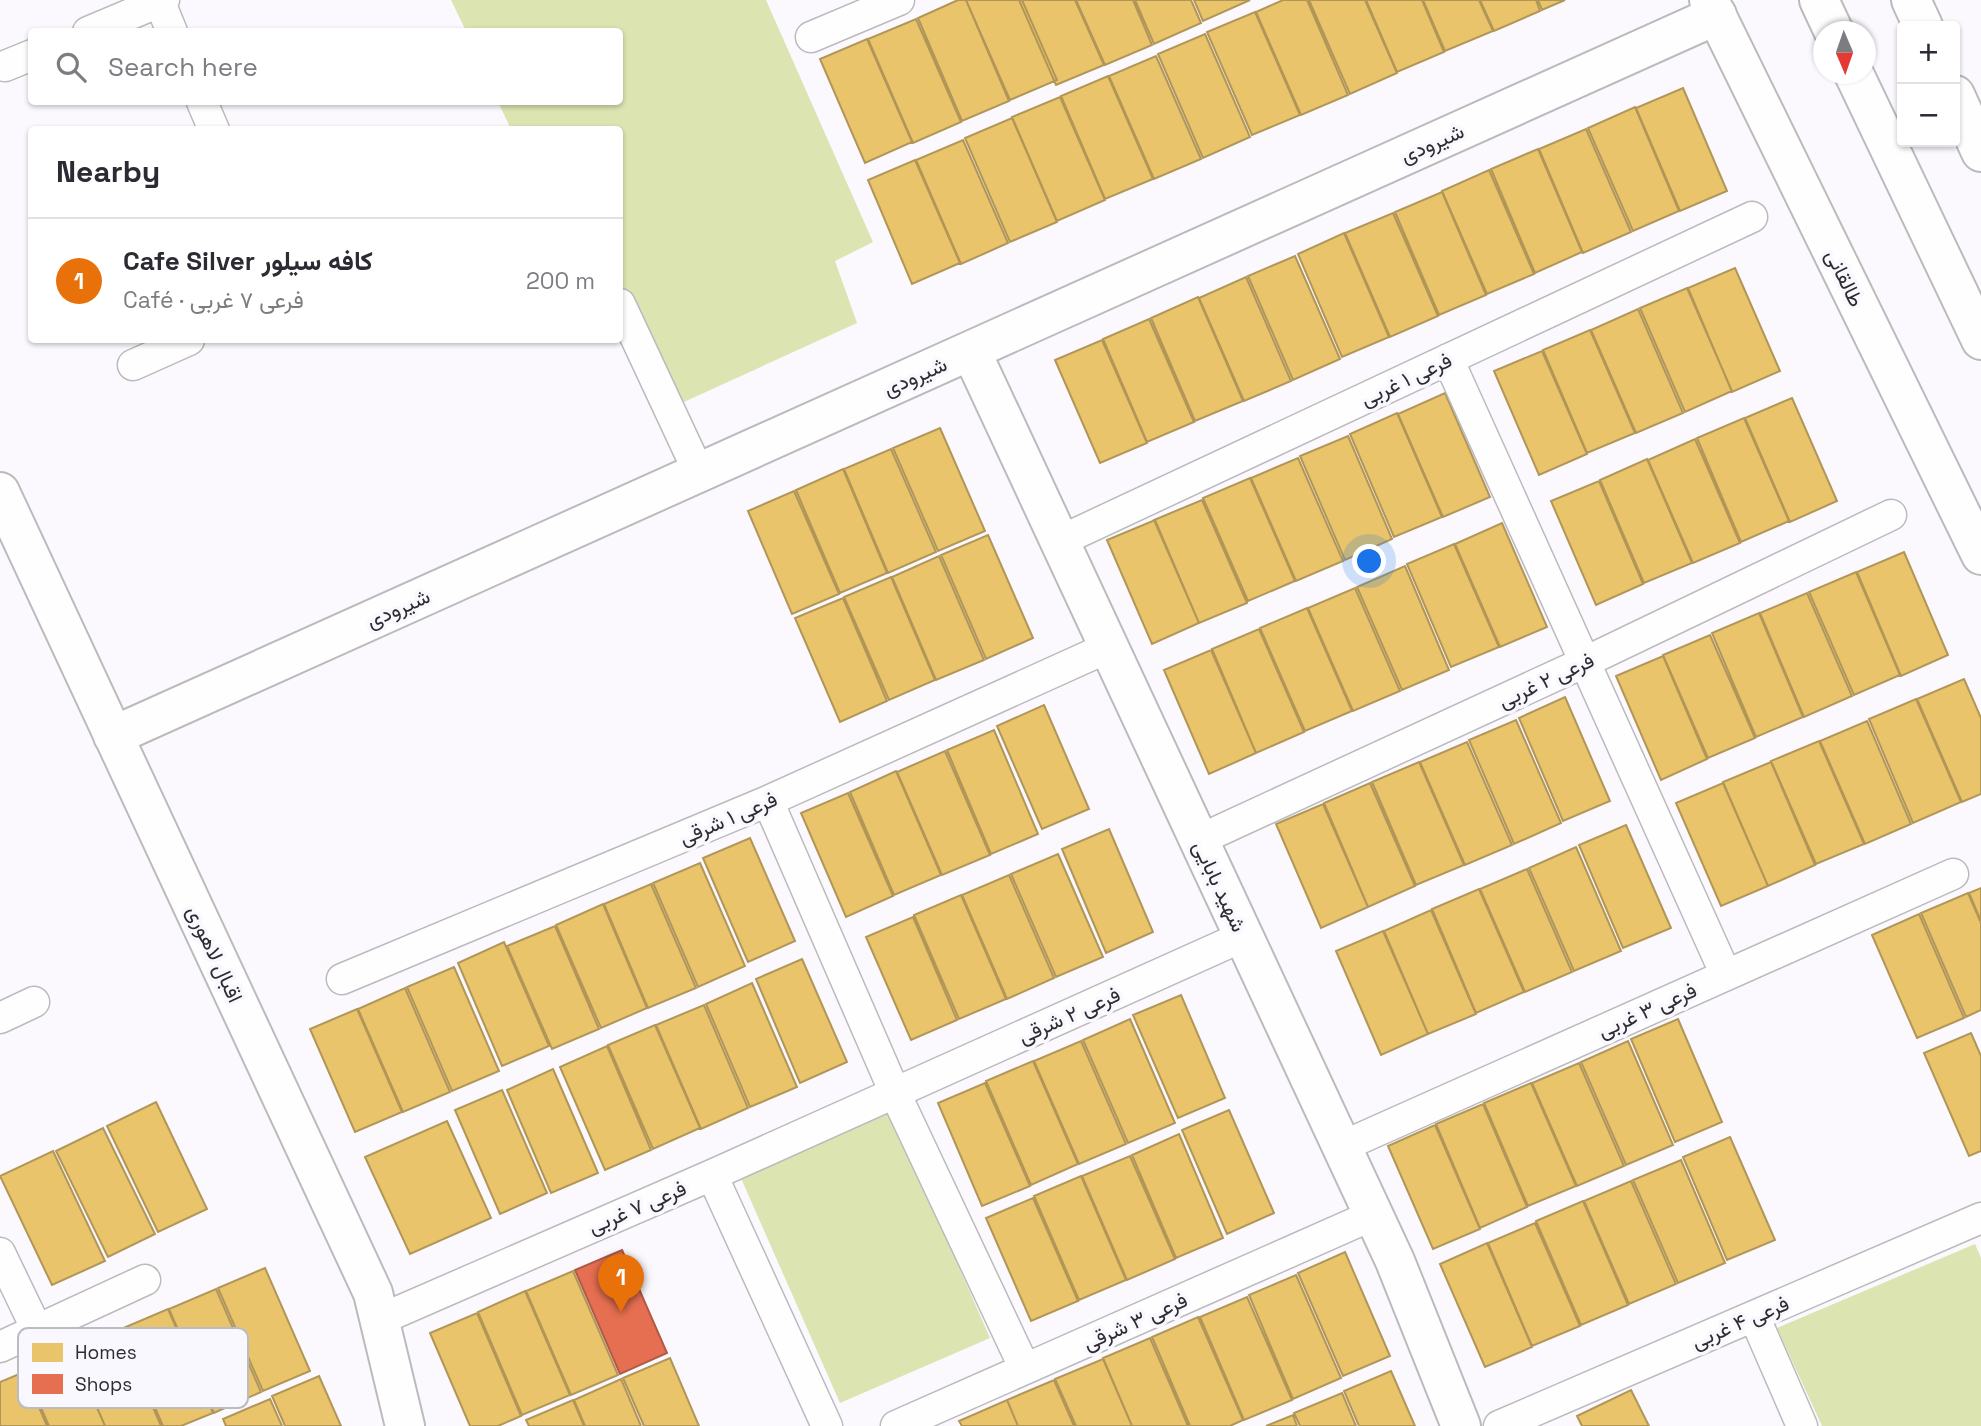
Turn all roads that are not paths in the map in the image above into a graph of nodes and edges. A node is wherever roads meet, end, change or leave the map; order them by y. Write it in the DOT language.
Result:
graph roads {
  1 [pos="899,0"];
  2 [pos="1819,0"];
  3 [pos="1911,0"];
  4 [pos="161,1"];
  5 [pos="1713,8"];
  6 [pos="1829,21"];
  7 [pos="1921,21"];
  8 [pos="98,28"];
  9 [pos="171,28"];
  10 [pos="811,37"];
  11 [pos="1859,84"];
  12 [pos="1965,104"];
  13 [pos="203,105"];
  14 [pos="212,126"];
  15 [pos="1981,152"];
  16 [pos="1752,217"];
  17 [pos="623,310"];
  18 [pos="1981,340"];
  19 [pos="182,343"];
  20 [pos="971,351"];
  21 [pos="1448,359"];
  22 [pos="133,365"];
  23 [pos="699,473"];
  24 [pos="0,492"];
  25 [pos="1892,515"];
  26 [pos="1060,541"];
  27 [pos="1981,555"];
  28 [pos="1109,647"];
  29 [pos="1585,662"];
  30 [pos="113,736"];
  31 [pos="768,801"];
  32 [pos="1199,840"];
  33 [pos="1952,874"];
  34 [pos="1244,936"];
  35 [pos="1726,975"];
  36 [pos="342,979"];
  37 [pos="34,1002"];
  38 [pos="0,1018"];
  39 [pos="895,1093"];
  40 [pos="1341,1147"];
  41 [pos="712,1175"];
  42 [pos="1373,1215"];
  43 [pos="1980,1222"];
  44 [pos="0,1253"];
  45 [pos="145,1280"];
  46 [pos="1755,1316"];
  47 [pos="379,1320"];
  48 [pos="36,1328"];
  49 [pos="41,1328"];
  50 [pos="18,1339"];
  51 [pos="0,1347"];
  52 [pos="1026,1369"];
  53 [pos="405,1426"];
  54 [pos="827,1426"];
  55 [pos="896,1426"];
  56 [pos="1461,1426"];
  57 [pos="1499,1426"];
  58 [pos="1802,1426"];
  1 -- 10 [label="street"];
  2 -- 6 [label="street"];
  3 -- 7 [label="street"];
  4 -- 8 [label="street"];
  4 -- 9 [label="street"];
  5 -- 20 [label="street, شیرودی"];
  5 -- 27 [label="street, طالقانی"];
  11 -- 18 [label="street"];
  12 -- 15 [label="street"];
  13 -- 14 [label="street"];
  16 -- 21 [label="street, فرعی ۱ غربی"];
  17 -- 23 [label="street"];
  19 -- 22 [label="street"];
  20 -- 23 [label="street, شیرودی"];
  20 -- 26 [label="street, شهید بابایی"];
  21 -- 26 [label="street, فرعی ۱ غربی"];
  21 -- 29 [label="street"];
  23 -- 30 [label="street, شیرودی"];
  24 -- 30 [label="street, اقبال لاهوری"];
  25 -- 29 [label="street, فرعی ۲ غربی"];
  26 -- 28 [label="street, شهید بابایی"];
  28 -- 31 [label="street, فرعی ۱ شرقی"];
  28 -- 32 [label="street, شهید بابایی"];
  29 -- 32 [label="street, فرعی ۲ غربی"];
  29 -- 35 [label="street"];
  30 -- 47 [label="street, اقبال لاهوری"];
  31 -- 36 [label="street, فرعی ۱ شرقی"];
  31 -- 39 [label="street"];
  32 -- 34 [label="street, شهید بابایی"];
  33 -- 35 [label="street, فرعی ۳ غربی"];
  34 -- 39 [label="street, فرعی ۲ شرقی"];
  34 -- 40 [label="street, شهید بابایی"];
  35 -- 40 [label="street, فرعی ۳ غربی"];
  37 -- 38 [label="street"];
  39 -- 41 [label="street, فرعی ۷ غربی"];
  39 -- 52 [label="street"];
  40 -- 42 [label="street, شهید بابایی"];
  41 -- 47 [label="street, فرعی ۷ غربی"];
  41 -- 54 [label="street"];
  42 -- 52 [label="street, فرعی ۳ شرقی"];
  42 -- 56 [label="street, شهید بابایی"];
  43 -- 46 [label="street, فرعی ۴ غربی"];
  44 -- 48 [label="street"];
  45 -- 49 [label="street"];
  46 -- 57 [label="street, فرعی ۴ غربی"];
  46 -- 58 [label="street"];
  47 -- 53 [label="street, اقبال لاهوری"];
  50 -- 51 [label="street"];
  52 -- 55 [label="street, فرعی ۳ شرقی"];
}
